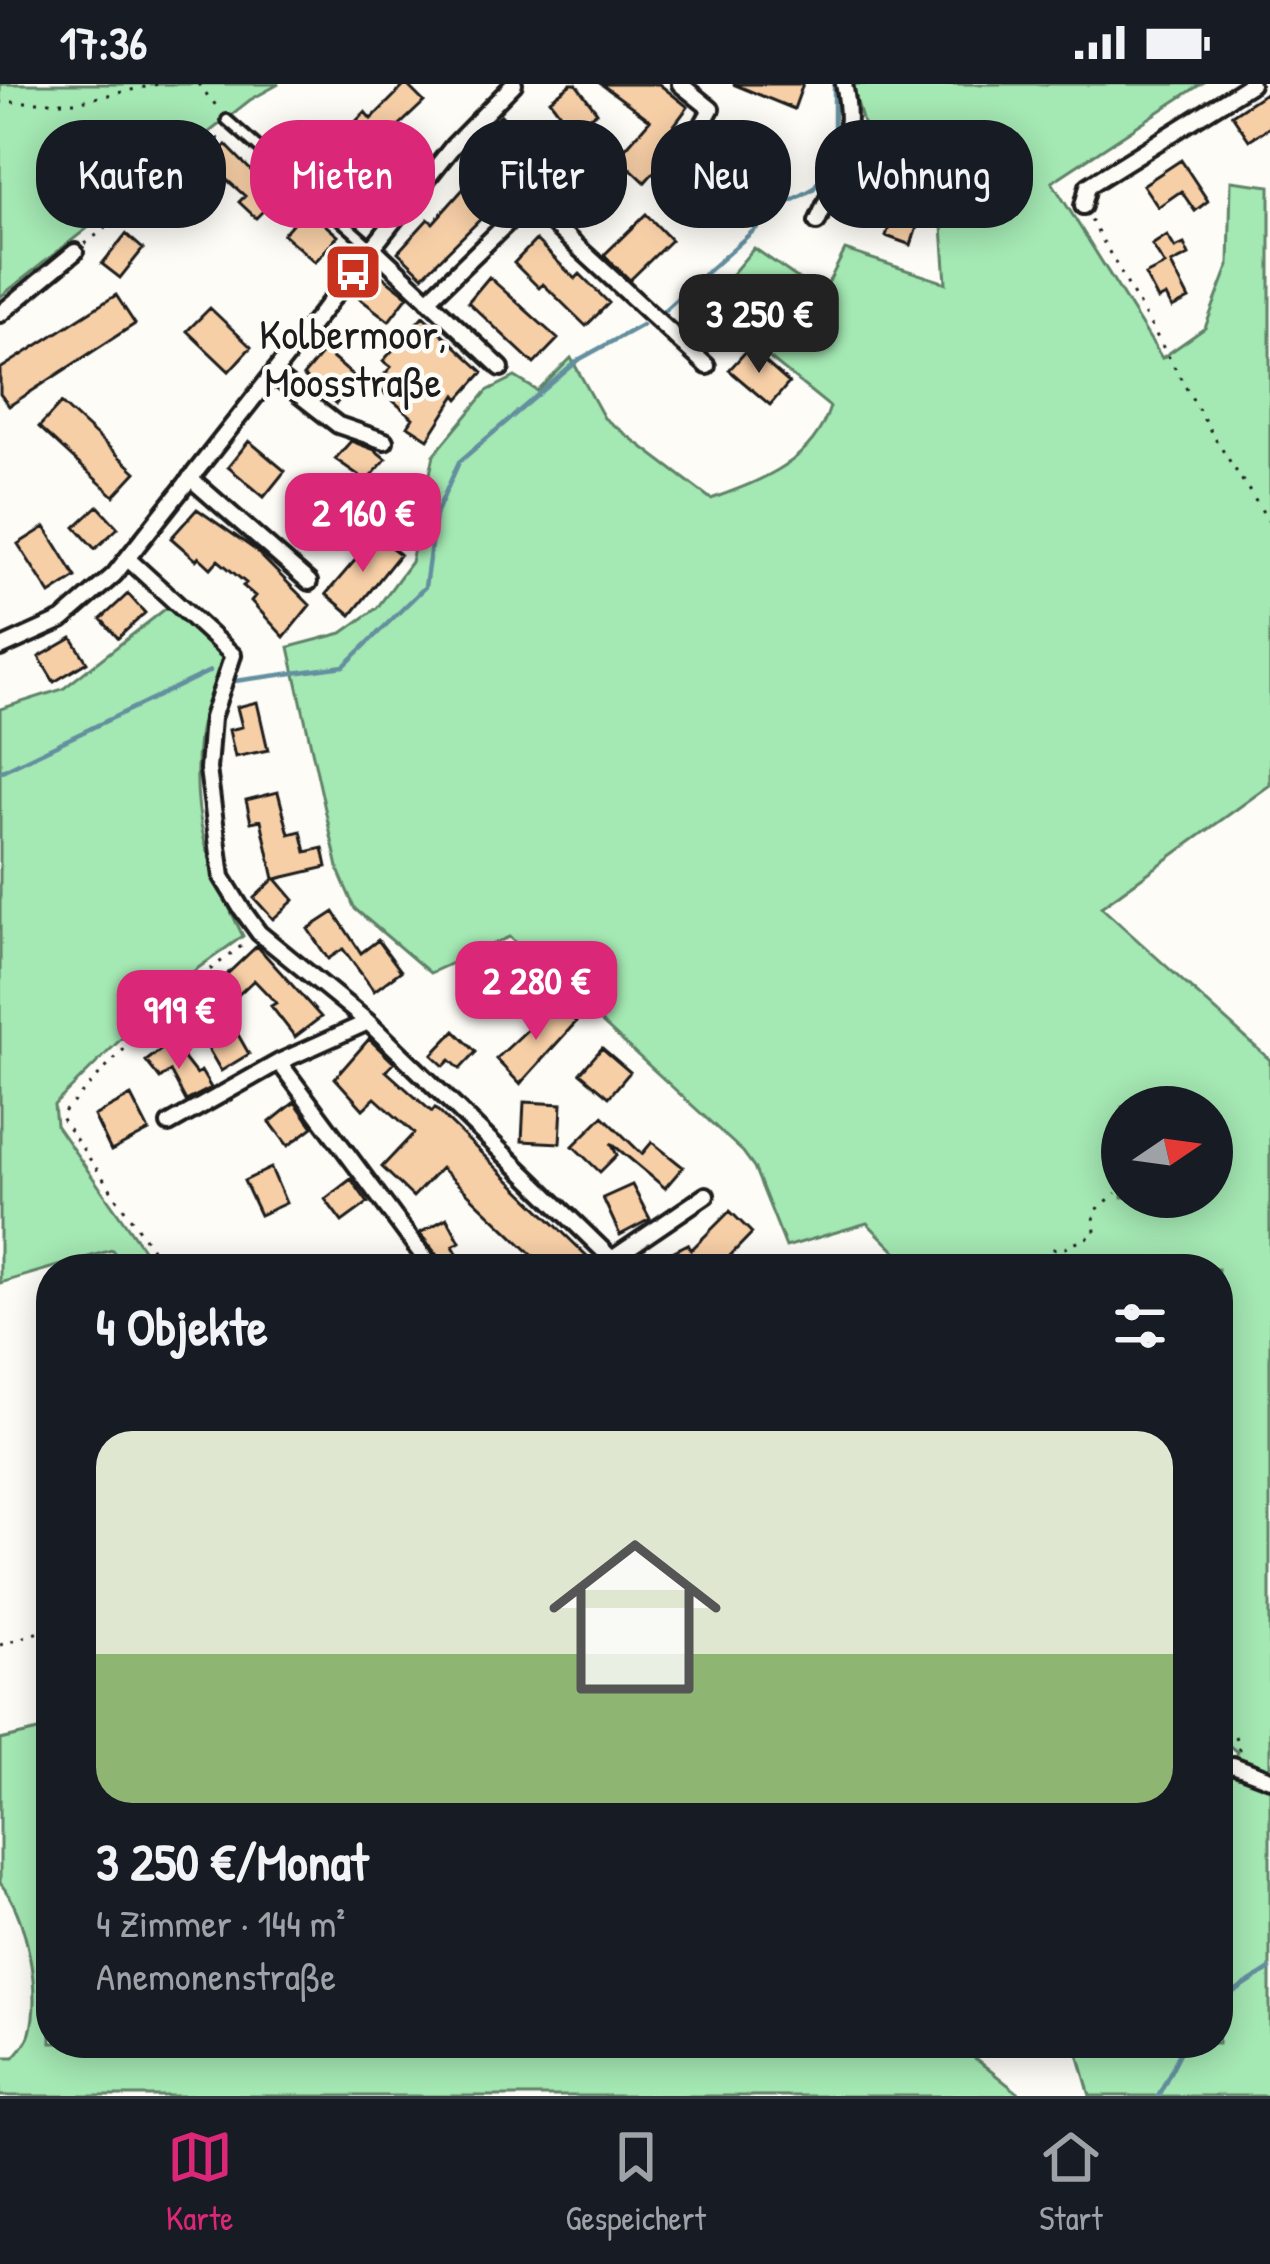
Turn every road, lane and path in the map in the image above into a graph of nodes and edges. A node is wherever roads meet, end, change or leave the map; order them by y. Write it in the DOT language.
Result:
graph roads {
  1 [pos="159,84"];
  2 [pos="198,84"];
  3 [pos="514,84"];
  4 [pos="680,84"];
  5 [pos="844,84"];
  6 [pos="1251,84"];
  7 [pos="0,102"];
  8 [pos="704,120"];
  9 [pos="850,120"];
  10 [pos="231,123"];
  11 [pos="1083,206"];
  12 [pos="371,247"];
  13 [pos="75,252"];
  14 [pos="428,300"];
  15 [pos="0,314"];
  16 [pos="707,366"];
  17 [pos="501,368"];
  18 [pos="275,376"];
  19 [pos="385,440"];
  20 [pos="190,478"];
  21 [pos="1270,523"];
  22 [pos="128,559"];
  23 [pos="309,582"];
  24 [pos="0,648"];
  25 [pos="259,933"];
  26 [pos="368,1022"];
  27 [pos="279,1062"];
  28 [pos="169,1124"];
  29 [pos="706,1195"];
  30 [pos="1101,1206"];
  31 [pos="156,1254"];
  32 [pos="422,1254"];
  33 [pos="607,1254"];
  34 [pos="619,1254"];
  35 [pos="1046,1254"];
  36 [pos="36,1633"];
  37 [pos="0,1645"];
  38 [pos="1233,1765"];
  39 [pos="1270,1779"];
  1 -- 7 [label="path"];
  2 -- 10 [label="path"];
  3 -- 12 [label="street"];
  4 -- 8 [label="street"];
  5 -- 9 [label="street"];
  6 -- 11 [label="street"];
  10 -- 12 [label="lane"];
  10 -- 13 [label="path"];
  11 -- 21 [label="path"];
  12 -- 14 [label="street"];
  12 -- 18 [label="street"];
  13 -- 15 [label="street"];
  14 -- 16 [label="street"];
  14 -- 17 [label="street"];
  18 -- 19 [label="street"];
  18 -- 20 [label="street"];
  20 -- 22 [label="street"];
  20 -- 23 [label="street"];
  22 -- 24 [label="street"];
  22 -- 25 [label="street"];
  25 -- 26 [label="street"];
  25 -- 31 [label="path"];
  26 -- 27 [label="street"];
  26 -- 33 [label="street"];
  27 -- 28 [label="street"];
  27 -- 32 [label="street"];
  29 -- 34 [label="street"];
  30 -- 35 [label="path"];
  36 -- 37 [label="path"];
  38 -- 39 [label="street"];
}
